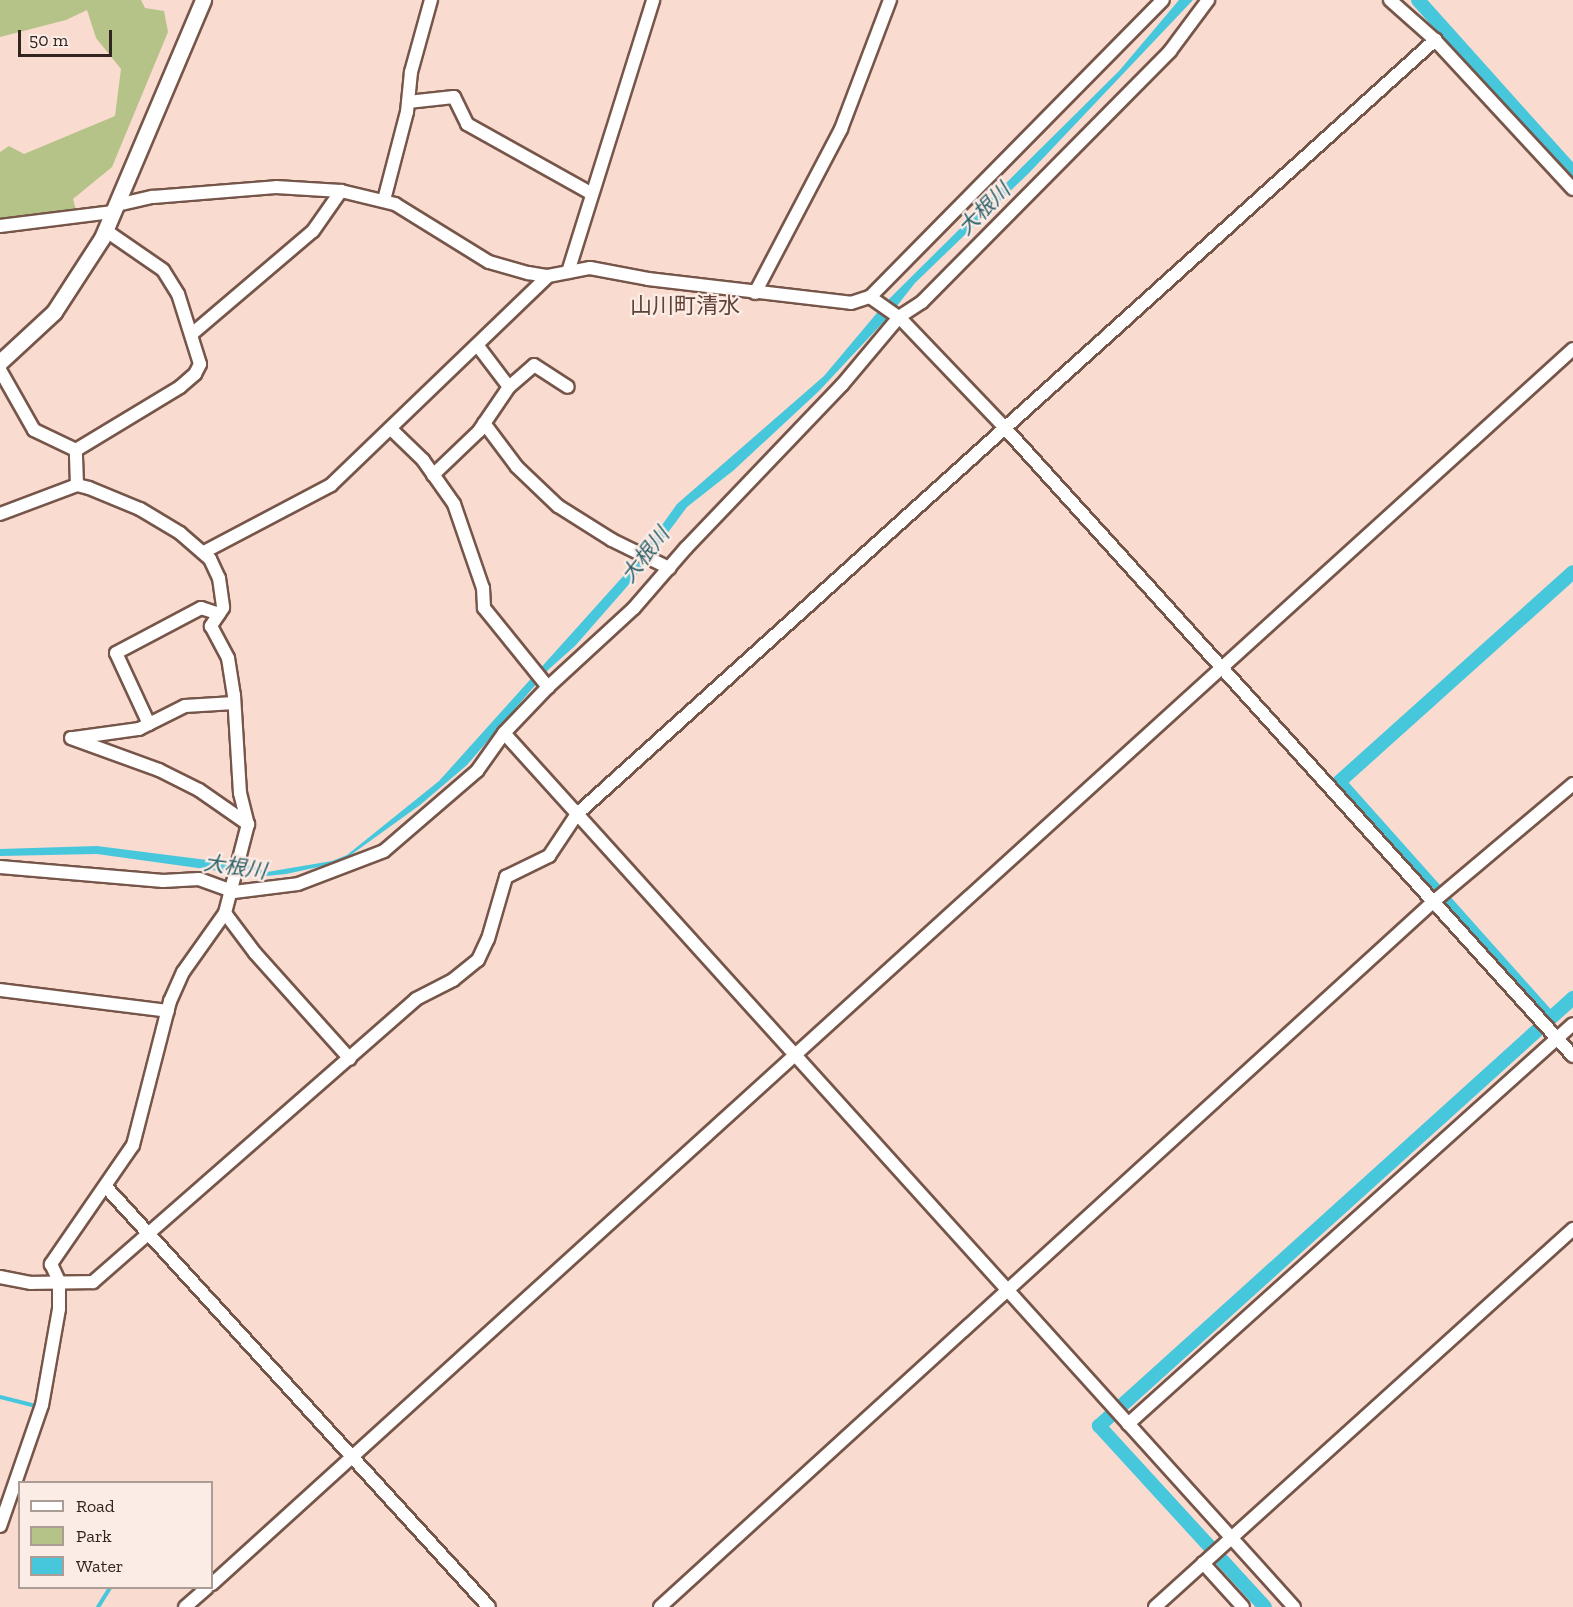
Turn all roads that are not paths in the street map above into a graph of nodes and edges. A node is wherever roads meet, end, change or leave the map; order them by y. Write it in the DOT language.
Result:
graph roads {
  1 [pos="203,0"];
  2 [pos="431,0"];
  3 [pos="653,0"];
  4 [pos="890,0"];
  5 [pos="1163,0"];
  6 [pos="1208,0"];
  7 [pos="1389,0"];
  8 [pos="1435,40"];
  9 [pos="408,102"];
  10 [pos="1573,189"];
  11 [pos="341,191"];
  12 [pos="592,194"];
  13 [pos="384,200"];
  14 [pos="115,209"];
  15 [pos="0,226"];
  16 [pos="105,230"];
  17 [pos="568,272"];
  18 [pos="548,276"];
  19 [pos="755,292"];
  20 [pos="871,298"];
  21 [pos="898,317"];
  22 [pos="193,333"];
  23 [pos="478,346"];
  24 [pos="1573,349"];
  25 [pos="0,362"];
  26 [pos="0,370"];
  27 [pos="509,387"];
  28 [pos="568,387"];
  29 [pos="484,423"];
  30 [pos="1004,427"];
  31 [pos="392,429"];
  32 [pos="76,450"];
  33 [pos="434,475"];
  34 [pos="77,485"];
  35 [pos="0,514"];
  36 [pos="204,552"];
  37 [pos="669,568"];
  38 [pos="219,614"];
  39 [pos="1221,666"];
  40 [pos="547,685"];
  41 [pos="234,704"];
  42 [pos="149,724"];
  43 [pos="504,733"];
  44 [pos="1573,784"];
  45 [pos="577,814"];
  46 [pos="248,824"];
  47 [pos="0,867"];
  48 [pos="234,892"];
  49 [pos="1433,902"];
  50 [pos="225,913"];
  51 [pos="0,990"];
  52 [pos="168,1011"];
  53 [pos="1573,1024"];
  54 [pos="1557,1038"];
  55 [pos="793,1056"];
  56 [pos="1573,1056"];
  57 [pos="350,1059"];
  58 [pos="106,1187"];
  59 [pos="1573,1229"];
  60 [pos="148,1233"];
  61 [pos="0,1277"];
  62 [pos="59,1281"];
  63 [pos="1008,1290"];
  64 [pos="1128,1424"];
  65 [pos="353,1456"];
  66 [pos="0,1526"];
  67 [pos="1231,1538"];
  68 [pos="1203,1563"];
  69 [pos="213,1583"];
  70 [pos="205,1589"];
  71 [pos="185,1607"];
  72 [pos="489,1607"];
  73 [pos="660,1607"];
  74 [pos="1155,1607"];
  75 [pos="1243,1607"];
  76 [pos="1294,1607"];
  1 -- 14 [label="street"];
  2 -- 9 [label="street"];
  3 -- 12 [label="street"];
  4 -- 19 [label="street"];
  5 -- 20 [label="street"];
  6 -- 21 [label="street"];
  7 -- 8 [label="street"];
  8 -- 10 [label="street"];
  8 -- 30 [label="street"];
  9 -- 12 [label="street"];
  9 -- 13 [label="street"];
  11 -- 13 [label="street"];
  11 -- 14 [label="street"];
  11 -- 22 [label="street"];
  12 -- 17 [label="street"];
  13 -- 18 [label="street"];
  14 -- 15 [label="street"];
  14 -- 16 [label="street"];
  16 -- 22 [label="street"];
  16 -- 25 [label="street"];
  17 -- 18 [label="street"];
  17 -- 19 [label="street"];
  18 -- 23 [label="street"];
  19 -- 20 [label="street"];
  20 -- 21 [label="street"];
  21 -- 30 [label="street"];
  21 -- 37 [label="street"];
  22 -- 32 [label="street"];
  23 -- 27 [label="street"];
  23 -- 31 [label="street"];
  24 -- 39 [label="street"];
  26 -- 32 [label="street"];
  27 -- 28 [label="street"];
  27 -- 29 [label="street"];
  29 -- 33 [label="street"];
  29 -- 37 [label="street"];
  30 -- 39 [label="street"];
  30 -- 45 [label="street"];
  31 -- 33 [label="street"];
  31 -- 36 [label="street"];
  32 -- 34 [label="street"];
  33 -- 40 [label="street"];
  34 -- 35 [label="street"];
  34 -- 36 [label="street"];
  36 -- 38 [label="street"];
  37 -- 40 [label="street"];
  38 -- 41 [label="street"];
  38 -- 42 [label="street"];
  39 -- 49 [label="street"];
  39 -- 55 [label="street"];
  40 -- 43 [label="street"];
  41 -- 42 [label="street"];
  41 -- 46 [label="street"];
  42 -- 46 [label="street"];
  43 -- 45 [label="street"];
  43 -- 48 [label="street"];
  44 -- 49 [label="street"];
  45 -- 55 [label="street"];
  45 -- 57 [label="street"];
  46 -- 48 [label="street"];
  47 -- 48 [label="street"];
  48 -- 50 [label="street"];
  49 -- 54 [label="street"];
  49 -- 63 [label="street"];
  50 -- 52 [label="street"];
  50 -- 57 [label="street"];
  51 -- 52 [label="street"];
  52 -- 58 [label="street"];
  53 -- 54 [label="street"];
  54 -- 56 [label="street"];
  54 -- 64 [label="street"];
  55 -- 63 [label="street"];
  55 -- 65 [label="street"];
  57 -- 60 [label="street"];
  58 -- 60 [label="street"];
  58 -- 62 [label="street"];
  59 -- 67 [label="street"];
  60 -- 62 [label="street"];
  60 -- 65 [label="street"];
  61 -- 62 [label="street"];
  62 -- 66 [label="street"];
  63 -- 64 [label="street"];
  63 -- 73 [label="street"];
  64 -- 67 [label="street"];
  65 -- 69 [label="street"];
  65 -- 72 [label="street"];
  67 -- 68 [label="street"];
  67 -- 76 [label="street"];
  68 -- 74 [label="street"];
  68 -- 75 [label="street"];
  70 -- 71 [label="street"];
}
